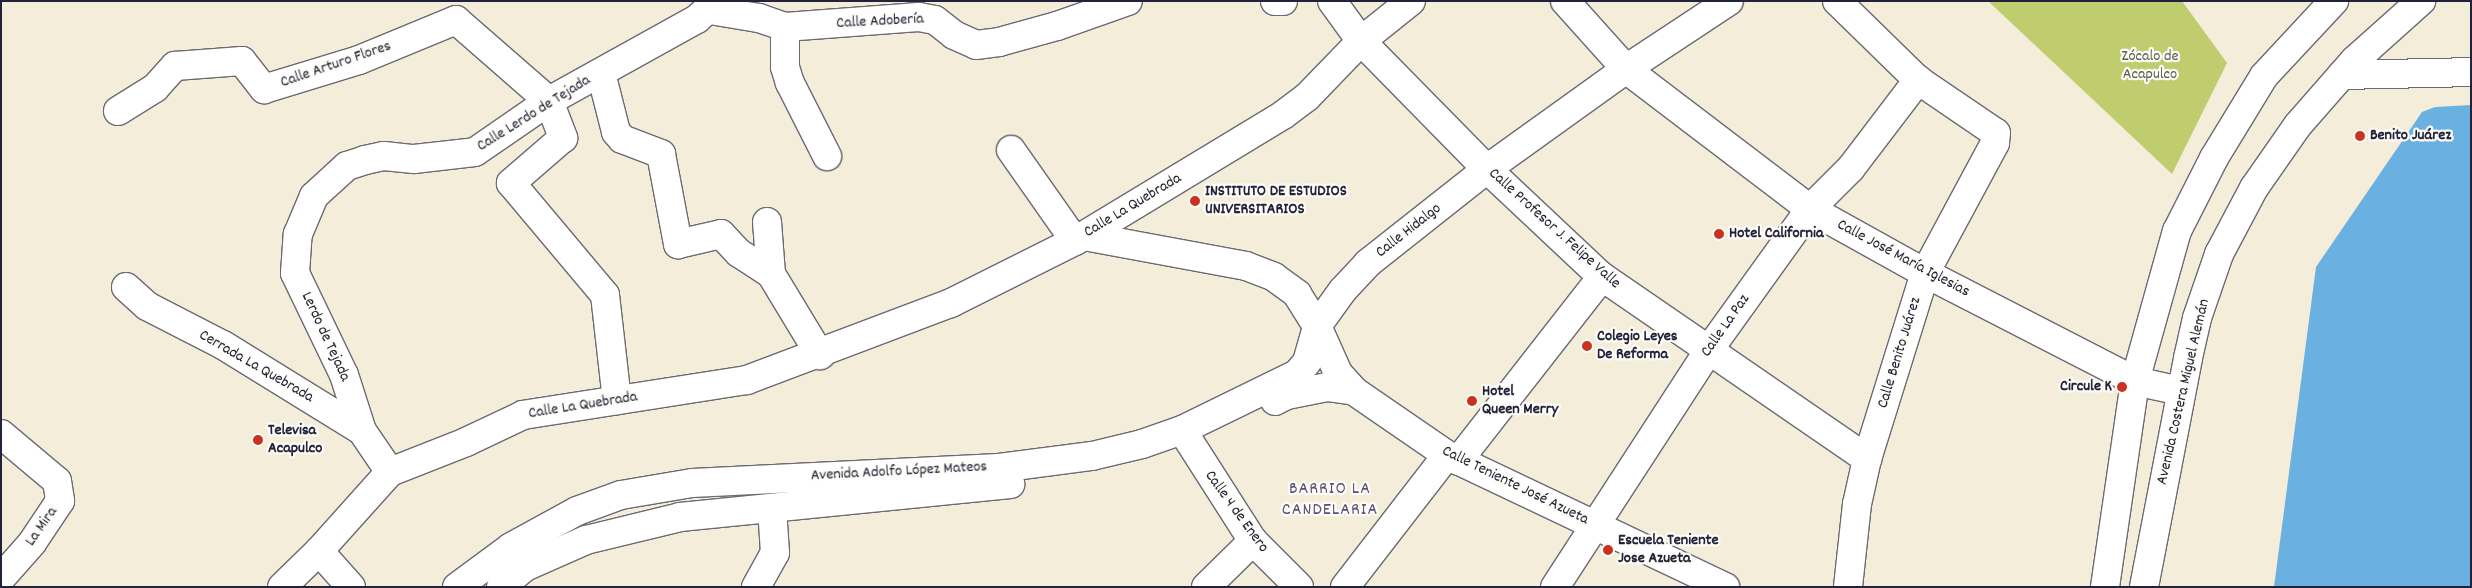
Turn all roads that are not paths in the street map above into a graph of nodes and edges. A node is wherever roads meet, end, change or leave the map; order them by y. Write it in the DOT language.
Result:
graph roads {
  1 [pos="1128,1"];
  2 [pos="1275,1"];
  3 [pos="1283,1"];
  4 [pos="1332,1"];
  5 [pos="1411,1"];
  6 [pos="1565,1"];
  7 [pos="1728,1"];
  8 [pos="1837,1"];
  9 [pos="2334,1"];
  10 [pos="2421,1"];
  11 [pos="713,6"];
  12 [pos="912,9"];
  13 [pos="785,28"];
  14 [pos="1362,41"];
  15 [pos="1626,69"];
  16 [pos="2471,72"];
  17 [pos="600,73"];
  18 [pos="2342,75"];
  19 [pos="1918,80"];
  20 [pos="549,101"];
  21 [pos="118,111"];
  22 [pos="1011,150"];
  23 [pos="828,156"];
  24 [pos="1487,169"];
  25 [pos="314,196"];
  26 [pos="1810,209"];
  27 [pos="767,222"];
  28 [pos="1080,238"];
  29 [pos="1926,273"];
  30 [pos="770,274"];
  31 [pos="1602,277"];
  32 [pos="126,287"];
  33 [pos="1317,326"];
  34 [pos="1708,350"];
  35 [pos="820,355"];
  36 [pos="2135,381"];
  37 [pos="1284,390"];
  38 [pos="1354,391"];
  39 [pos="2180,391"];
  40 [pos="617,400"];
  41 [pos="362,431"];
  42 [pos="1,434"];
  43 [pos="1186,437"];
  44 [pos="1452,458"];
  45 [pos="1867,459"];
  46 [pos="390,472"];
  47 [pos="772,508"];
  48 [pos="1594,524"];
  49 [pos="1253,541"];
  50 [pos="319,551"];
  51 [pos="1,578"];
  52 [pos="1710,584"];
  53 [pos="2144,586"];
  54 [pos="282,587"];
  55 [pos="351,587"];
  56 [pos="457,587"];
  57 [pos="501,587"];
  58 [pos="756,587"];
  59 [pos="1206,587"];
  60 [pos="1299,587"];
  61 [pos="1345,587"];
  62 [pos="1554,587"];
  63 [pos="1848,587"];
  64 [pos="2105,587"];
  1 -- 12 [label="street, Calle Adobería"];
  2 -- 3 [label="street"];
  4 -- 14 [label="street, Calle Profesor J. Felipe Valle"];
  5 -- 14 [label="street, Calle La Quebrada"];
  6 -- 15 [label="street, Calle José María Iglesias"];
  7 -- 15 [label="street, Calle Hidalgo"];
  8 -- 19 [label="street"];
  9 -- 36 [label="street"];
  10 -- 18 [label="street, Avenida Costera Miguel Alemán"];
  11 -- 13 [label="street, Calle Adobería"];
  11 -- 17 [label="street, Calle Lerdo de Tejada"];
  12 -- 13 [label="street, Calle Adobería"];
  13 -- 23 [label="street"];
  14 -- 24 [label="street, Calle Profesor J. Felipe Valle"];
  14 -- 28 [label="street, Calle La Quebrada"];
  15 -- 24 [label="street, Calle Hidalgo"];
  15 -- 26 [label="street, Calle José María Iglesias"];
  16 -- 18 [label="street"];
  17 -- 20 [label="street, Calle Lerdo de Tejada"];
  17 -- 30 [label="street"];
  18 -- 39 [label="street, Avenida Costera Miguel Alemán"];
  19 -- 26 [label="street, Calle La Paz"];
  19 -- 29 [label="street, Calle Benito Juárez"];
  20 -- 21 [label="street, Calle Arturo Flores"];
  20 -- 25 [label="street, Calle Lerdo de Tejada"];
  20 -- 40 [label="street"];
  22 -- 28 [label="street"];
  24 -- 31 [label="street, Calle Profesor J. Felipe Valle"];
  24 -- 33 [label="street, Calle Hidalgo"];
  25 -- 41 [label="street, Lerdo de Tejada"];
  26 -- 29 [label="street, Calle José María Iglesias"];
  26 -- 34 [label="street, Calle La Paz"];
  27 -- 30 [label="street"];
  28 -- 33 [label="street"];
  28 -- 35 [label="street, Calle La Quebrada"];
  29 -- 36 [label="street, Calle José María Iglesias"];
  29 -- 45 [label="street, Calle Benito Juárez"];
  30 -- 35 [label="street"];
  31 -- 34 [label="street, Calle Profesor J. Felipe Valle"];
  31 -- 44 [label="street"];
  32 -- 41 [label="street, Cerrada La Quebrada"];
  33 -- 37 [label="street, Avenida Adolfo López Mateos"];
  33 -- 38 [label="street, Calle Teniente José Azueta"];
  34 -- 45 [label="street, Calle Profesor J. Felipe Valle"];
  34 -- 48 [label="street, Calle La Paz"];
  35 -- 40 [label="street, Calle La Quebrada"];
  36 -- 39 [label="street, Calle José María Iglesias"];
  36 -- 64 [label="street"];
  37 -- 38 [label="street, Avenida Adolfo López Mateos"];
  37 -- 43 [label="street, Avenida Adolfo López Mateos"];
  38 -- 44 [label="street, Calle Teniente José Azueta"];
  39 -- 53 [label="street, Avenida Costera Miguel Alemán"];
  40 -- 46 [label="street, Calle La Quebrada"];
  41 -- 46 [label="street, Lerdo de Tejada"];
  42 -- 51 [label="street, La Mira"];
  43 -- 47 [label="street, Avenida Adolfo López Mateos"];
  43 -- 49 [label="street, Calle 4 de Enero"];
  43 -- 56 [label="street, Avenida Adolfo López Mateos"];
  44 -- 48 [label="street, Calle Teniente José Azueta"];
  44 -- 61 [label="street"];
  45 -- 63 [label="street, Calle Benito Juárez"];
  46 -- 50 [label="street, Calle La Quebrada"];
  47 -- 57 [label="street, Avenida Adolfo López Mateos"];
  47 -- 58 [label="street"];
  48 -- 52 [label="street, Calle Teniente José Azueta"];
  48 -- 62 [label="street, Calle La Paz"];
  49 -- 59 [label="street"];
  49 -- 60 [label="street, Calle 4 de Enero"];
  50 -- 54 [label="street, Calle La Quebrada"];
  50 -- 55 [label="street"];
}
